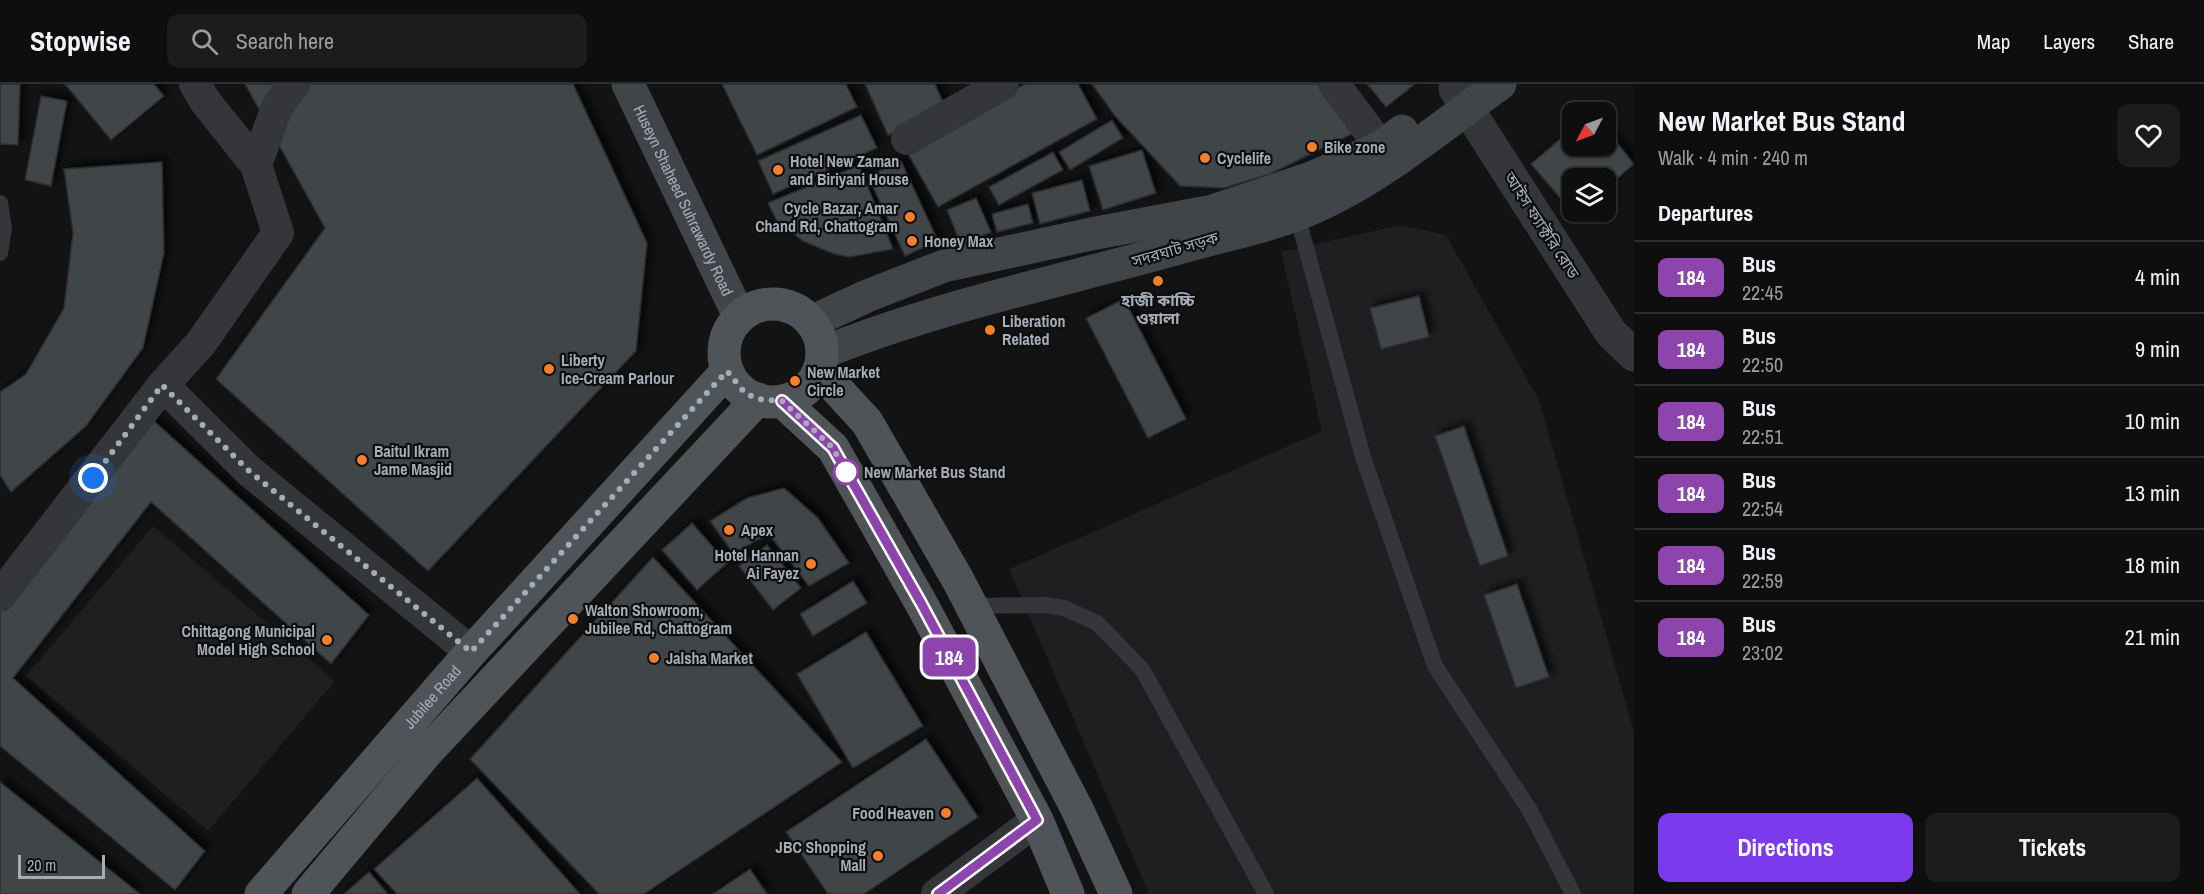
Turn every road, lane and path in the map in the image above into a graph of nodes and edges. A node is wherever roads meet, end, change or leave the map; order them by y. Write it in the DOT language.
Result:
graph roads {
  1 [pos="195,84"];
  2 [pos="294,84"];
  3 [pos="628,84"];
  4 [pos="649,84"];
  5 [pos="1003,84"];
  6 [pos="1334,84"];
  7 [pos="1500,84"];
  8 [pos="1461,94"];
  9 [pos="907,139"];
  10 [pos="1381,147"];
  11 [pos="256,165"];
  12 [pos="0,203"];
  13 [pos="1297,214"];
  14 [pos="0,253"];
  15 [pos="746,312"];
  16 [pos="811,322"];
  17 [pos="1634,355"];
  18 [pos="821,361"];
  19 [pos="727,371"];
  20 [pos="162,385"];
  21 [pos="770,400"];
  22 [pos="0,596"];
  23 [pos="969,606"];
  24 [pos="471,652"];
  25 [pos="1037,820"];
  26 [pos="261,894"];
  27 [pos="308,894"];
  28 [pos="938,894"];
  29 [pos="1068,894"];
  30 [pos="1116,894"];
  31 [pos="1266,894"];
  32 [pos="1573,894"];
  1 -- 11 [label="street"];
  2 -- 11 [label="street"];
  3 -- 15 [label="main road, Huseyn Shaheed Suhrawardy Road"];
  4 -- 15 [label="main road"];
  5 -- 9 [label="street"];
  6 -- 10 [label="street"];
  7 -- 8 [label="main road, সদরঘাট সড়ক"];
  8 -- 10 [label="main road, সদরঘাট সড়ক"];
  8 -- 13 [label="main road, সদরঘাট সড়ক"];
  8 -- 17 [label="street, আইস ফ্যাক্টরি রোড"];
  10 -- 16 [label="main road, সদরঘাট সড়ক"];
  11 -- 20 [label="street"];
  12 -- 14 [label="lane"];
  13 -- 18 [label="main road, সদরঘাট সড়ক"];
  13 -- 32 [label="lane"];
  15 -- 16 [label="main road"];
  15 -- 19 [label="main road"];
  16 -- 18 [label="main road"];
  18 -- 21 [label="main road"];
  18 -- 23 [label="main road"];
  19 -- 21 [label="main road"];
  19 -- 24 [label="main road, Jubilee Road"];
  20 -- 22 [label="street"];
  20 -- 24 [label="street"];
  21 -- 25 [label="main road"];
  21 -- 27 [label="main road"];
  23 -- 30 [label="main road"];
  23 -- 31 [label="lane"];
  24 -- 26 [label="main road, Jubilee Road"];
  25 -- 28 [label="street"];
  25 -- 29 [label="main road"];
}
